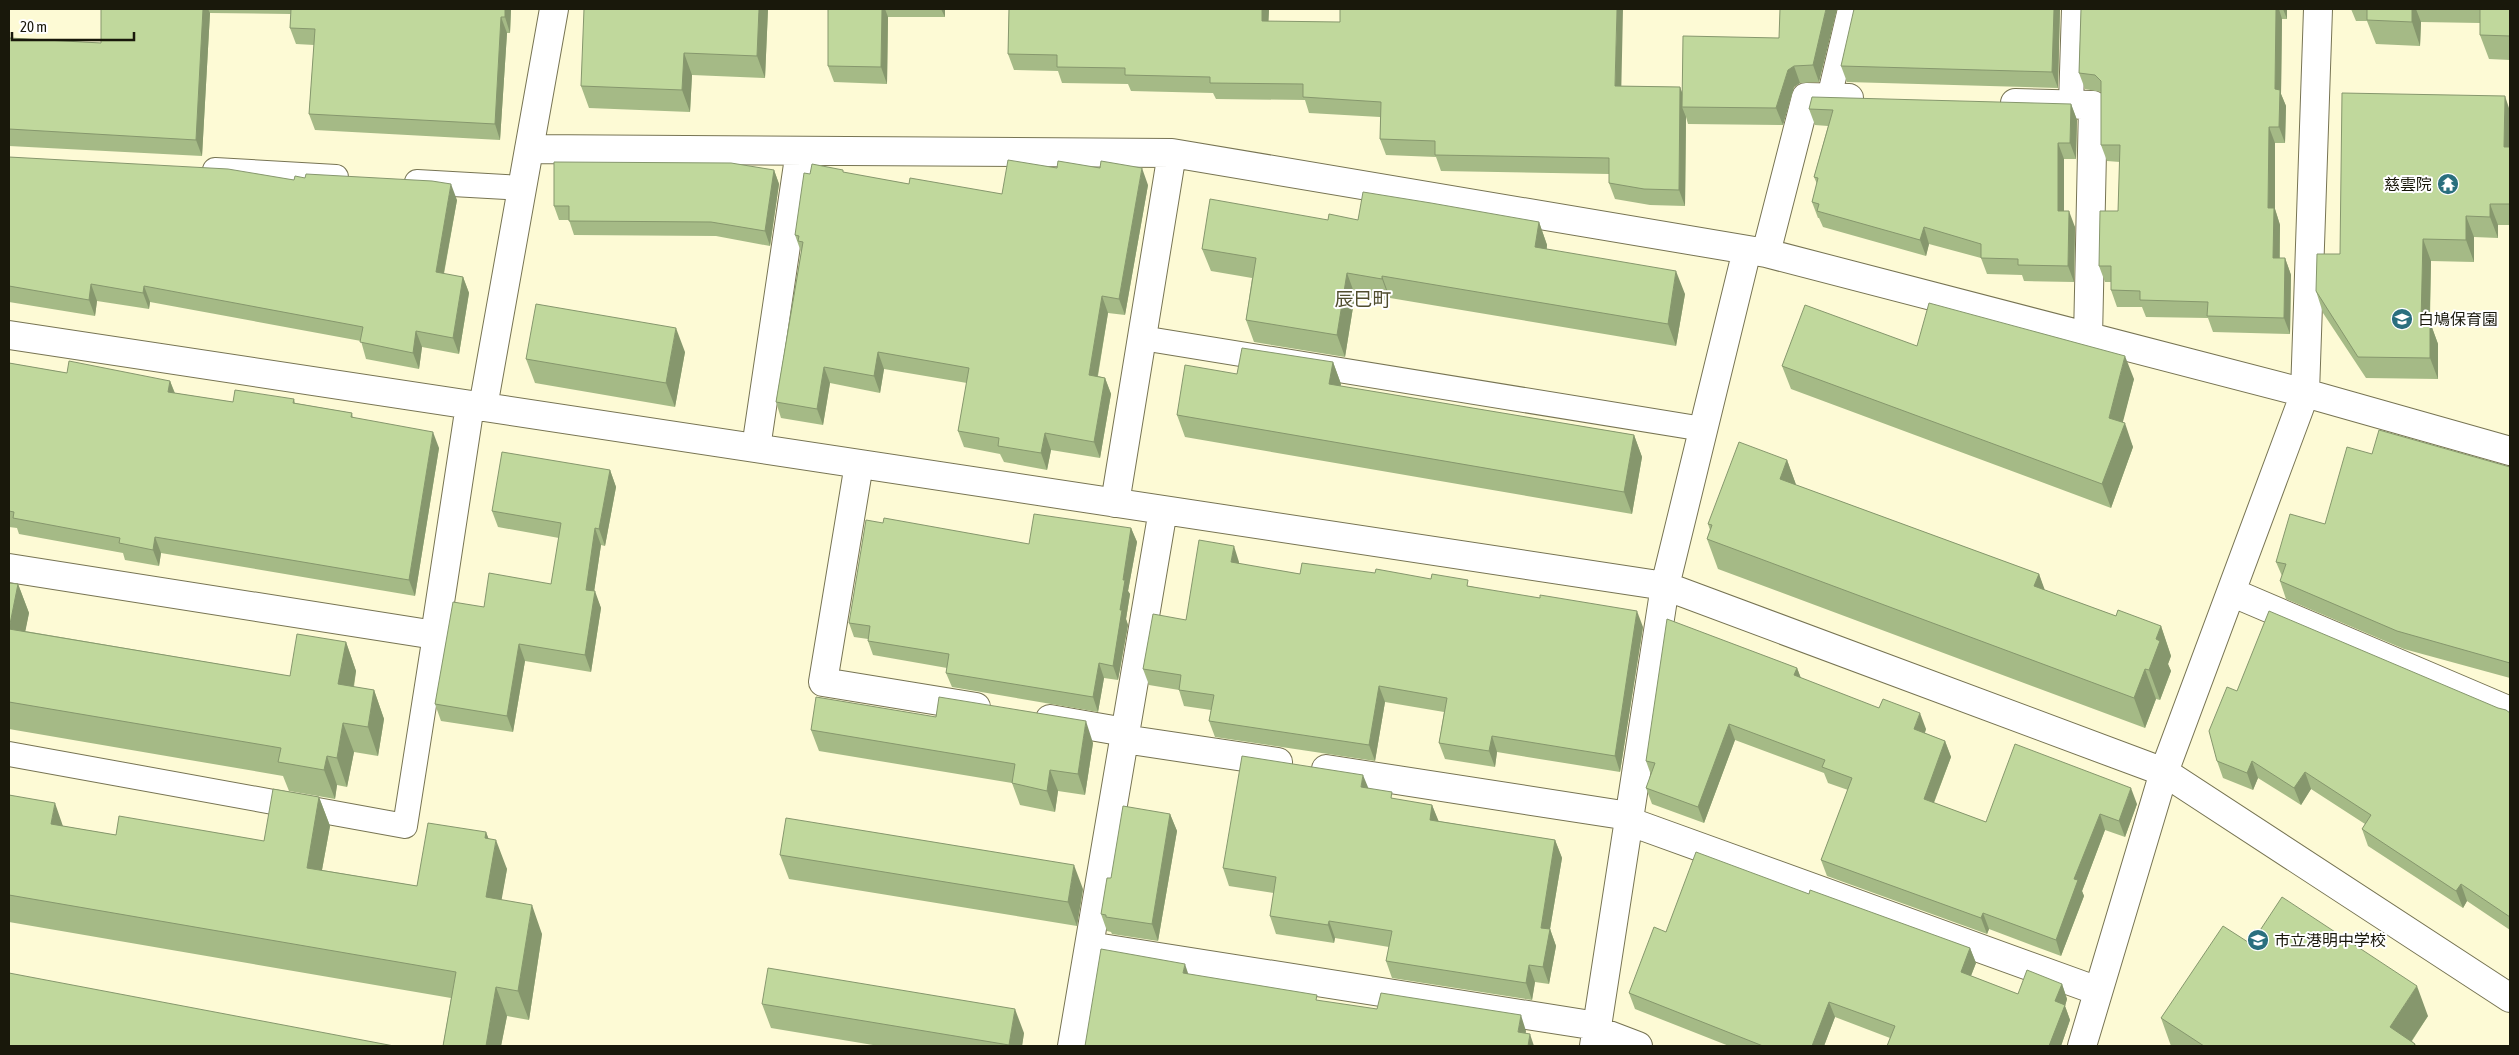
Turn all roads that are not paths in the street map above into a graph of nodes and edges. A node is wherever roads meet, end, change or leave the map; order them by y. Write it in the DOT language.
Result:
graph roads {
  1 [pos="554,9"];
  2 [pos="1850,9"];
  3 [pos="2074,9"];
  4 [pos="2318,9"];
  5 [pos="1829,98"];
  6 [pos="1877,99"];
  7 [pos="1994,102"];
  8 [pos="2071,104"];
  9 [pos="529,149"];
  10 [pos="800,151"];
  11 [pos="1172,154"];
  12 [pos="196,169"];
  13 [pos="355,178"];
  14 [pos="394,181"];
  15 [pos="523,188"];
  16 [pos="1756,251"];
  17 [pos="9,335"];
  18 [pos="1142,338"];
  19 [pos="2088,338"];
  20 [pos="2305,393"];
  21 [pos="477,406"];
  22 [pos="1703,429"];
  23 [pos="756,448"];
  24 [pos="2510,451"];
  25 [pos="859,464"];
  26 [pos="1115,503"];
  27 [pos="1163,510"];
  28 [pos="9,568"];
  29 [pos="1665,586"];
  30 [pos="2231,592"];
  31 [pos="435,635"];
  32 [pos="999,711"];
  33 [pos="2510,711"];
  34 [pos="1028,716"];
  35 [pos="1125,735"];
  36 [pos="9,754"];
  37 [pos="2164,772"];
  38 [pos="1629,818"];
  39 [pos="1089,946"];
  40 [pos="2098,991"];
  41 [pos="2510,998"];
  42 [pos="1596,1034"];
  43 [pos="1072,1046"];
  44 [pos="1638,1046"];
  45 [pos="2082,1046"];
  1 -- 9 [label="street"];
  2 -- 5 [label="lane"];
  3 -- 8 [label="lane"];
  4 -- 20 [label="street"];
  5 -- 6 [label="street"];
  5 -- 16 [label="street"];
  7 -- 8 [label="street"];
  8 -- 19 [label="street"];
  9 -- 10 [label="street"];
  9 -- 15 [label="street"];
  10 -- 11 [label="street"];
  10 -- 23 [label="street"];
  11 -- 16 [label="street"];
  11 -- 18 [label="street"];
  12 -- 13 [label="lane"];
  14 -- 15 [label="lane"];
  15 -- 21 [label="street"];
  16 -- 19 [label="street"];
  16 -- 22 [label="street"];
  17 -- 21 [label="street"];
  18 -- 22 [label="lane"];
  18 -- 26 [label="street"];
  19 -- 20 [label="street"];
  20 -- 24 [label="street"];
  20 -- 30 [label="street"];
  21 -- 23 [label="street"];
  21 -- 31 [label="street"];
  22 -- 29 [label="street"];
  23 -- 25 [label="street"];
  25 -- 26 [label="street"];
  25 -- 32 [label="street"];
  26 -- 27 [label="street"];
  27 -- 29 [label="street"];
  27 -- 35 [label="street"];
  28 -- 31 [label="street"];
  29 -- 37 [label="street"];
  29 -- 38 [label="street"];
  30 -- 33 [label="street"];
  30 -- 37 [label="street"];
  31 -- 36 [label="lane"];
  34 -- 35 [label="street"];
  35 -- 38 [label="street"];
  35 -- 39 [label="street"];
  37 -- 40 [label="street"];
  37 -- 41 [label="street"];
  38 -- 40 [label="street"];
  38 -- 42 [label="street"];
  39 -- 42 [label="street"];
  39 -- 43 [label="street"];
  40 -- 45 [label="street"];
  42 -- 44 [label="street"];
}
